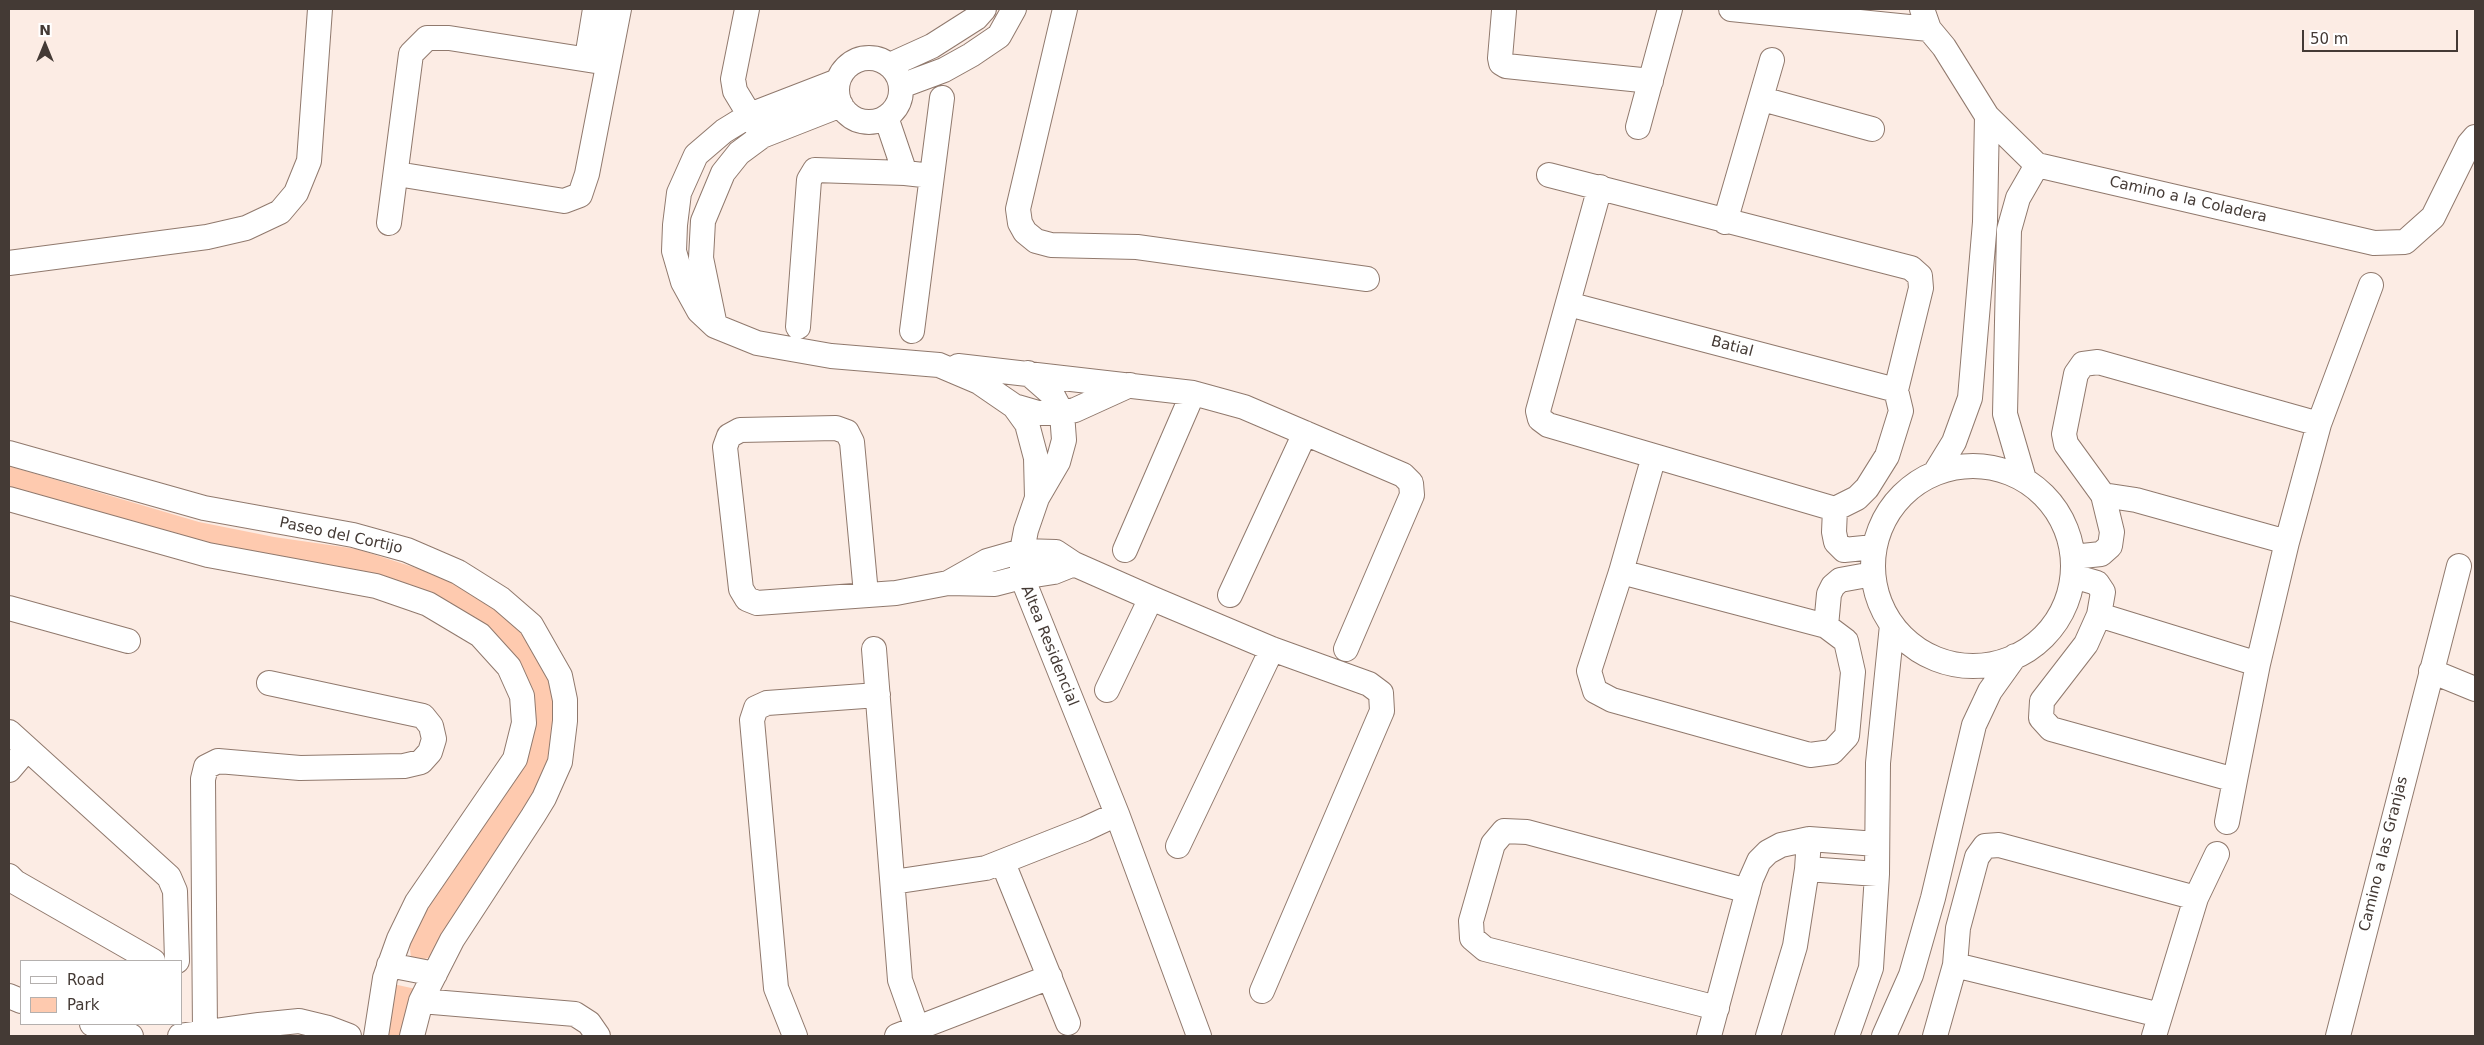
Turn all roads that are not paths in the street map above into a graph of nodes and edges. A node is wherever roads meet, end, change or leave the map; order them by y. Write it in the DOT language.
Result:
graph roads {
  1 [pos="320,9"];
  2 [pos="595,9"];
  3 [pos="619,9"];
  4 [pos="747,9"];
  5 [pos="984,9"];
  6 [pos="1014,9"];
  7 [pos="1065,9"];
  8 [pos="1670,9"];
  9 [pos="1732,9"];
  10 [pos="1504,11"];
  11 [pos="1926,19"];
  12 [pos="1772,60"];
  13 [pos="598,61"];
  14 [pos="890,65"];
  15 [pos="838,81"];
  16 [pos="1651,81"];
  17 [pos="901,86"];
  18 [pos="942,98"];
  19 [pos="1762,99"];
  20 [pos="841,105"];
  21 [pos="750,115"];
  22 [pos="1987,116"];
  23 [pos="886,117"];
  24 [pos="1638,127"];
  25 [pos="1872,129"];
  26 [pos="762,136"];
  27 [pos="2475,137"];
  28 [pos="2037,165"];
  29 [pos="906,172"];
  30 [pos="397,174"];
  31 [pos="1549,175"];
  32 [pos="932,176"];
  33 [pos="1600,187"];
  34 [pos="1725,222"];
  35 [pos="390,223"];
  36 [pos="9,263"];
  37 [pos="1367,279"];
  38 [pos="2370,285"];
  39 [pos="1568,304"];
  40 [pos="715,326"];
  41 [pos="798,327"];
  42 [pos="912,331"];
  43 [pos="939,365"];
  44 [pos="1028,373"];
  45 [pos="1130,385"];
  46 [pos="1896,390"];
  47 [pos="1193,393"];
  48 [pos="1014,406"];
  49 [pos="1062,413"];
  50 [pos="2319,424"];
  51 [pos="1306,433"];
  52 [pos="9,453"];
  53 [pos="1654,456"];
  54 [pos="1934,473"];
  55 [pos="2024,479"];
  56 [pos="2102,495"];
  57 [pos="1037,498"];
  58 [pos="9,499"];
  59 [pos="1835,509"];
  60 [pos="2286,542"];
  61 [pos="1874,547"];
  62 [pos="1125,550"];
  63 [pos="1022,551"];
  64 [pos="1074,564"];
  65 [pos="2459,566"];
  66 [pos="2073,567"];
  67 [pos="1621,572"];
  68 [pos="1873,574"];
  69 [pos="1022,577"];
  70 [pos="948,583"];
  71 [pos="866,594"];
  72 [pos="1230,595"];
  73 [pos="1151,598"];
  74 [pos="9,608"];
  75 [pos="2099,614"];
  76 [pos="1892,625"];
  77 [pos="1826,626"];
  78 [pos="128,641"];
  79 [pos="1272,648"];
  80 [pos="874,649"];
  81 [pos="1346,649"];
  82 [pos="2015,656"];
  83 [pos="2258,664"];
  84 [pos="2431,671"];
  85 [pos="269,683"];
  86 [pos="2475,688"];
  87 [pos="1107,690"];
  88 [pos="878,695"];
  89 [pos="9,732"];
  90 [pos="26,750"];
  91 [pos="9,770"];
  92 [pos="2235,780"];
  93 [pos="1117,814"];
  94 [pos="2227,822"];
  95 [pos="1809,839"];
  96 [pos="1877,844"];
  97 [pos="1178,846"];
  98 [pos="2217,854"];
  99 [pos="1002,863"];
  100 [pos="1807,869"];
  101 [pos="1877,874"];
  102 [pos="9,876"];
  103 [pos="893,882"];
  104 [pos="1748,891"];
  105 [pos="2196,898"];
  106 [pos="151,960"];
  107 [pos="176,960"];
  108 [pos="389,965"];
  109 [pos="1955,965"];
  110 [pos="434,974"];
  111 [pos="1050,977"];
  112 [pos="1262,991"];
  113 [pos="422,1001"];
  114 [pos="1717,1008"];
  115 [pos="1068,1022"];
  116 [pos="95,1025"];
  117 [pos="2157,1026"];
  118 [pos="907,1032"];
  119 [pos="205,1033"];
  120 [pos="131,1036"];
  121 [pos="180,1036"];
  122 [pos="349,1036"];
  123 [pos="376,1036"];
  124 [pos="412,1036"];
  125 [pos="598,1036"];
  126 [pos="795,1036"];
  127 [pos="1199,1036"];
  128 [pos="1708,1036"];
  129 [pos="1768,1036"];
  130 [pos="1847,1036"];
  131 [pos="1884,1036"];
  132 [pos="1935,1036"];
  133 [pos="2338,1036"];
  1 -- 36 [label="street"];
  2 -- 13 [label="street"];
  3 -- 13 [label="street"];
  4 -- 21 [label="street"];
  5 -- 14 [label="street"];
  6 -- 17 [label="street"];
  7 -- 37 [label="street"];
  8 -- 16 [label="street"];
  9 -- 11 [label="street"];
  10 -- 16 [label="street"];
  11 -- 22 [label="street"];
  12 -- 19 [label="street"];
  13 -- 30 [label="street"];
  13 -- 30 [label="street"];
  14 -- 15 [label="street"];
  14 -- 17 [label="street"];
  15 -- 20 [label="street"];
  15 -- 21 [label="street, Altea Residencial"];
  16 -- 24 [label="street"];
  17 -- 23 [label="street"];
  18 -- 32 [label="street"];
  19 -- 25 [label="street"];
  19 -- 34 [label="street"];
  20 -- 23 [label="street"];
  20 -- 26 [label="street"];
  21 -- 26 [label="street"];
  21 -- 40 [label="street, Altea Residencial"];
  22 -- 28 [label="street"];
  22 -- 54 [label="street"];
  23 -- 29 [label="street"];
  26 -- 40 [label="street"];
  27 -- 28 [label="street, Camino a la Coladera"];
  28 -- 55 [label="street"];
  29 -- 32 [label="street"];
  29 -- 41 [label="street"];
  30 -- 35 [label="street"];
  31 -- 33 [label="street"];
  32 -- 42 [label="street"];
  33 -- 34 [label="street"];
  33 -- 39 [label="street"];
  34 -- 46 [label="street"];
  38 -- 50 [label="street"];
  39 -- 46 [label="street, Batial"];
  39 -- 53 [label="street"];
  40 -- 43 [label="street, Altea Residencial"];
  43 -- 44 [label="street"];
  43 -- 48 [label="street, Altea Residencial"];
  44 -- 45 [label="street"];
  44 -- 49 [label="street"];
  45 -- 47 [label="street"];
  45 -- 49 [label="street"];
  46 -- 59 [label="street"];
  47 -- 51 [label="street"];
  47 -- 62 [label="street"];
  48 -- 49 [label="street"];
  48 -- 57 [label="street, Altea Residencial"];
  49 -- 57 [label="street"];
  50 -- 56 [label="street"];
  50 -- 60 [label="street"];
  51 -- 72 [label="street"];
  51 -- 81 [label="street"];
  52 -- 110 [label="street, Paseo del Cortijo"];
  53 -- 59 [label="street"];
  53 -- 67 [label="street"];
  54 -- 55 [label="street"];
  54 -- 61 [label="street"];
  55 -- 66 [label="street"];
  56 -- 60 [label="street"];
  56 -- 66 [label="street"];
  57 -- 63 [label="street, Altea Residencial"];
  58 -- 108 [label="street"];
  59 -- 61 [label="street"];
  60 -- 83 [label="street"];
  61 -- 68 [label="street"];
  63 -- 64 [label="street"];
  63 -- 69 [label="street, Altea Residencial"];
  63 -- 70 [label="street"];
  64 -- 69 [label="street"];
  64 -- 73 [label="street"];
  65 -- 84 [label="street, Camino a las Granjas"];
  66 -- 75 [label="street"];
  66 -- 82 [label="street"];
  67 -- 77 [label="street"];
  67 -- 77 [label="street"];
  68 -- 76 [label="street"];
  68 -- 77 [label="street"];
  69 -- 70 [label="street"];
  69 -- 93 [label="street, Altea Residencial"];
  70 -- 71 [label="street"];
  71 -- 71 [label="street"];
  73 -- 79 [label="street"];
  73 -- 87 [label="street"];
  74 -- 78 [label="street"];
  75 -- 83 [label="street"];
  75 -- 92 [label="street"];
  76 -- 82 [label="street"];
  76 -- 96 [label="street"];
  79 -- 97 [label="street"];
  79 -- 112 [label="street"];
  80 -- 88 [label="street"];
  82 -- 131 [label="street"];
  83 -- 92 [label="street"];
  84 -- 86 [label="street"];
  84 -- 133 [label="street, Camino a las Granjas"];
  85 -- 119 [label="street"];
  88 -- 103 [label="street"];
  88 -- 126 [label="street"];
  89 -- 90 [label="street"];
  90 -- 91 [label="street"];
  90 -- 107 [label="street"];
  92 -- 94 [label="street"];
  93 -- 99 [label="street"];
  93 -- 127 [label="street, Altea Residencial"];
  95 -- 96 [label="street"];
  95 -- 100 [label="street"];
  95 -- 104 [label="street"];
  96 -- 101 [label="street"];
  98 -- 105 [label="street"];
  99 -- 103 [label="street"];
  99 -- 111 [label="street"];
  100 -- 101 [label="street"];
  100 -- 129 [label="street"];
  101 -- 130 [label="street"];
  102 -- 106 [label="street"];
  103 -- 118 [label="street"];
  104 -- 114 [label="street"];
  104 -- 114 [label="street"];
  105 -- 109 [label="street"];
  105 -- 117 [label="street"];
  108 -- 110 [label="street"];
  108 -- 123 [label="street"];
  109 -- 117 [label="street"];
  109 -- 132 [label="street"];
  110 -- 113 [label="street, Paseo del Cortijo"];
  111 -- 115 [label="street"];
  111 -- 118 [label="street"];
  113 -- 124 [label="street, Paseo del Cortijo"];
  113 -- 125 [label="street"];
  114 -- 128 [label="street"];
  116 -- 120 [label="street"];
  119 -- 121 [label="street"];
  119 -- 122 [label="street"];
}
